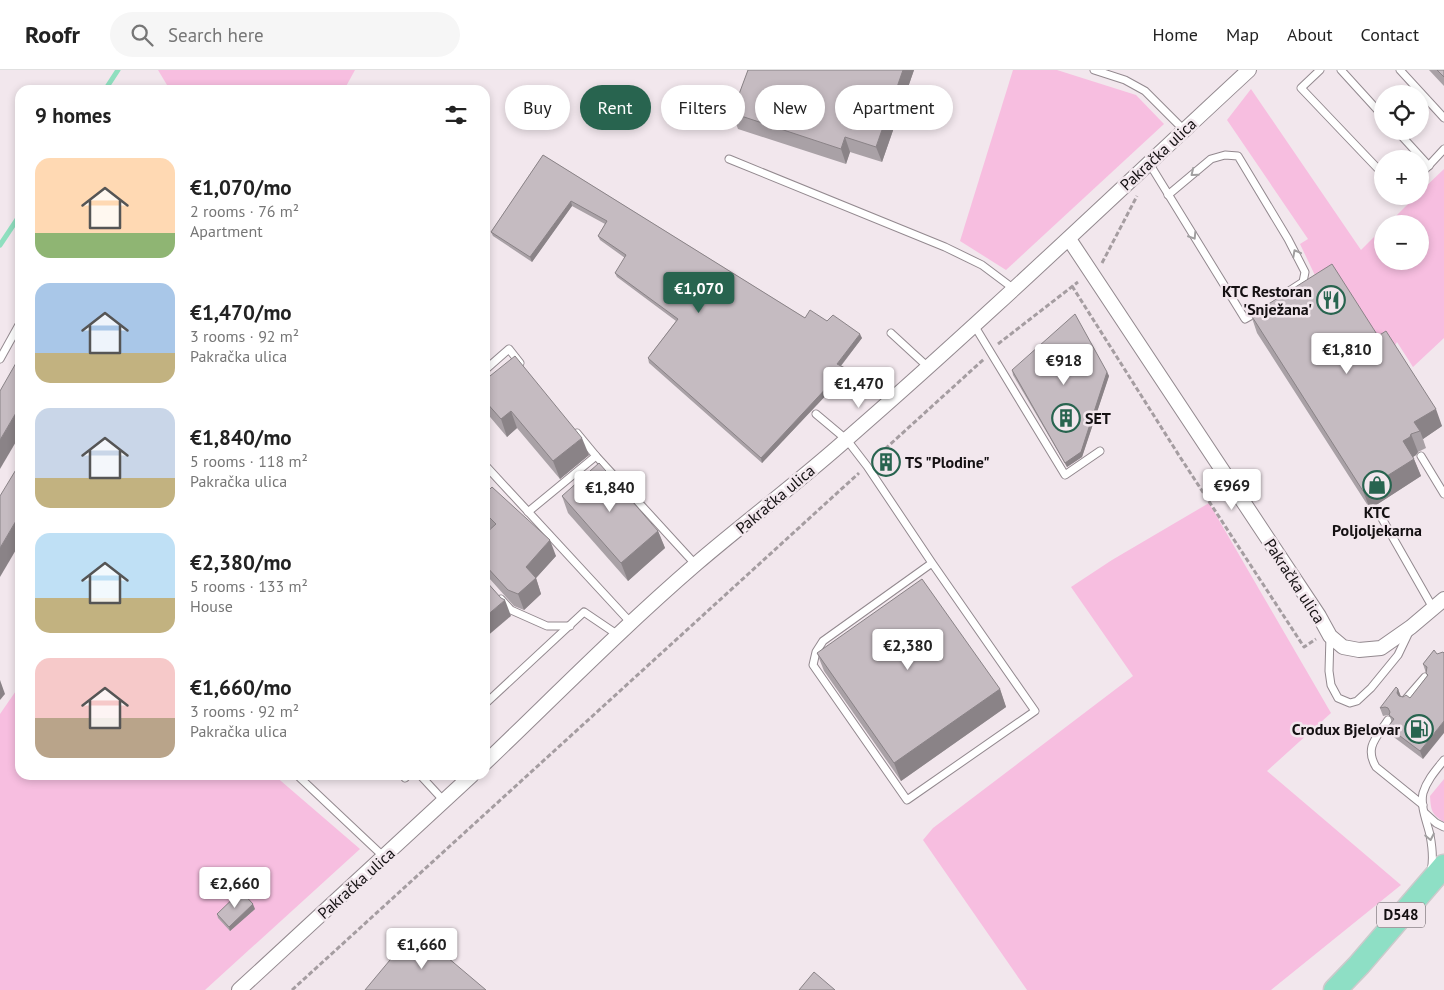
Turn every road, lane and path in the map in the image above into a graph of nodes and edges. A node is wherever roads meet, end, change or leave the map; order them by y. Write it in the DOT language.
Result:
graph roads {
  1 [pos="1094,70"];
  2 [pos="1249,70"];
  3 [pos="1320,70"];
  4 [pos="1341,70"];
  5 [pos="1400,70"];
  6 [pos="1374,106"];
  7 [pos="1444,118"];
  8 [pos="1184,130"];
  9 [pos="1405,140"];
  10 [pos="1444,149"];
  11 [pos="1414,150"];
  12 [pos="729,159"];
  13 [pos="1148,162"];
  14 [pos="1374,165"];
  15 [pos="1429,165"];
  16 [pos="1168,195"];
  17 [pos="1069,239"];
  18 [pos="1078,282"];
  19 [pos="1072,286"];
  20 [pos="1014,289"];
  21 [pos="1278,299"];
  22 [pos="1263,308"];
  23 [pos="974,325"];
  24 [pos="15,332"];
  25 [pos="891,333"];
  26 [pos="991,352"];
  27 [pos="0,358"];
  28 [pos="490,366"];
  29 [pos="928,367"];
  30 [pos="528,372"];
  31 [pos="816,414"];
  32 [pos="571,426"];
  33 [pos="847,440"];
  34 [pos="1100,451"];
  35 [pos="596,456"];
  36 [pos="1421,456"];
  37 [pos="871,462"];
  38 [pos="490,470"];
  39 [pos="859,473"];
  40 [pos="1444,494"];
  41 [pos="528,512"];
  42 [pos="1380,516"];
  43 [pos="932,563"];
  44 [pos="696,564"];
  45 [pos="498,596"];
  46 [pos="1444,599"];
  47 [pos="1433,608"];
  48 [pos="631,624"];
  49 [pos="570,626"];
  50 [pos="1412,627"];
  51 [pos="618,635"];
  52 [pos="1324,637"];
  53 [pos="1425,677"];
  54 [pos="490,699"];
  55 [pos="1405,700"];
  56 [pos="1388,720"];
  57 [pos="490,758"];
  58 [pos="1444,760"];
  59 [pos="302,780"];
  60 [pos="425,780"];
  61 [pos="467,780"];
  62 [pos="445,802"];
  63 [pos="1423,805"];
  64 [pos="1424,813"];
  65 [pos="1444,827"];
  66 [pos="384,857"];
  67 [pos="1444,866"];
  68 [pos="1427,886"];
  69 [pos="240,990"];
  70 [pos="292,990"];
  71 [pos="1335,990"];
  1 -- 8 [label="lane"];
  2 -- 8 [label="street, Pakračka ulica"];
  3 -- 14 [label="lane"];
  4 -- 6 [label="lane"];
  5 -- 7 [label="lane"];
  8 -- 13 [label="street, Pakračka ulica"];
  9 -- 11 [label="lane"];
  10 -- 15 [label="lane"];
  12 -- 20 [label="lane"];
  13 -- 16 [label="lane"];
  13 -- 17 [label="street, Pakračka ulica"];
  21 -- 16 [label="lane, one-way"];
  16 -- 22 [label="lane, one-way"];
  17 -- 20 [label="street, Pakračka ulica"];
  17 -- 52 [label="street, Pakračka ulica"];
  18 -- 19 [label="path"];
  19 -- 26 [label="path"];
  19 -- 52 [label="path"];
  20 -- 23 [label="street, Pakračka ulica"];
  23 -- 26 [label="lane"];
  23 -- 29 [label="street, Pakračka ulica"];
  24 -- 27 [label="lane"];
  25 -- 29 [label="lane"];
  26 -- 34 [label="lane"];
  26 -- 37 [label="path"];
  28 -- 30 [label="lane"];
  29 -- 33 [label="street, Pakračka ulica"];
  31 -- 33 [label="lane"];
  32 -- 35 [label="lane"];
  33 -- 43 [label="lane"];
  33 -- 44 [label="street, Pakračka ulica"];
  35 -- 41 [label="lane"];
  35 -- 44 [label="lane"];
  36 -- 40 [label="lane"];
  38 -- 41 [label="lane"];
  39 -- 70 [label="path"];
  41 -- 48 [label="lane"];
  42 -- 47 [label="lane"];
  43 -- 43 [label="lane"];
  44 -- 48 [label="street, Pakračka ulica"];
  45 -- 49 [label="lane"];
  46 -- 47 [label="street, Pakračka ulica"];
  47 -- 50 [label="street, Pakračka ulica"];
  48 -- 51 [label="street, Pakračka ulica"];
  49 -- 51 [label="lane"];
  49 -- 54 [label="lane"];
  50 -- 52 [label="street, Pakračka ulica"];
  50 -- 52 [label="lane"];
  51 -- 57 [label="street, Pakračka ulica"];
  53 -- 55 [label="lane"];
  56 -- 63 [label="lane"];
  58 -- 63 [label="lane"];
  59 -- 66 [label="lane"];
  60 -- 62 [label="lane"];
  61 -- 62 [label="street, Pakračka ulica"];
  62 -- 66 [label="street, Pakračka ulica"];
  63 -- 64 [label="lane"];
  64 -- 65 [label="lane"];
  64 -- 68 [label="lane, one-way"];
  66 -- 69 [label="street, Pakračka ulica"];
  67 -- 68 [label="main road, D548"];
  68 -- 71 [label="main road, D548"];
}
